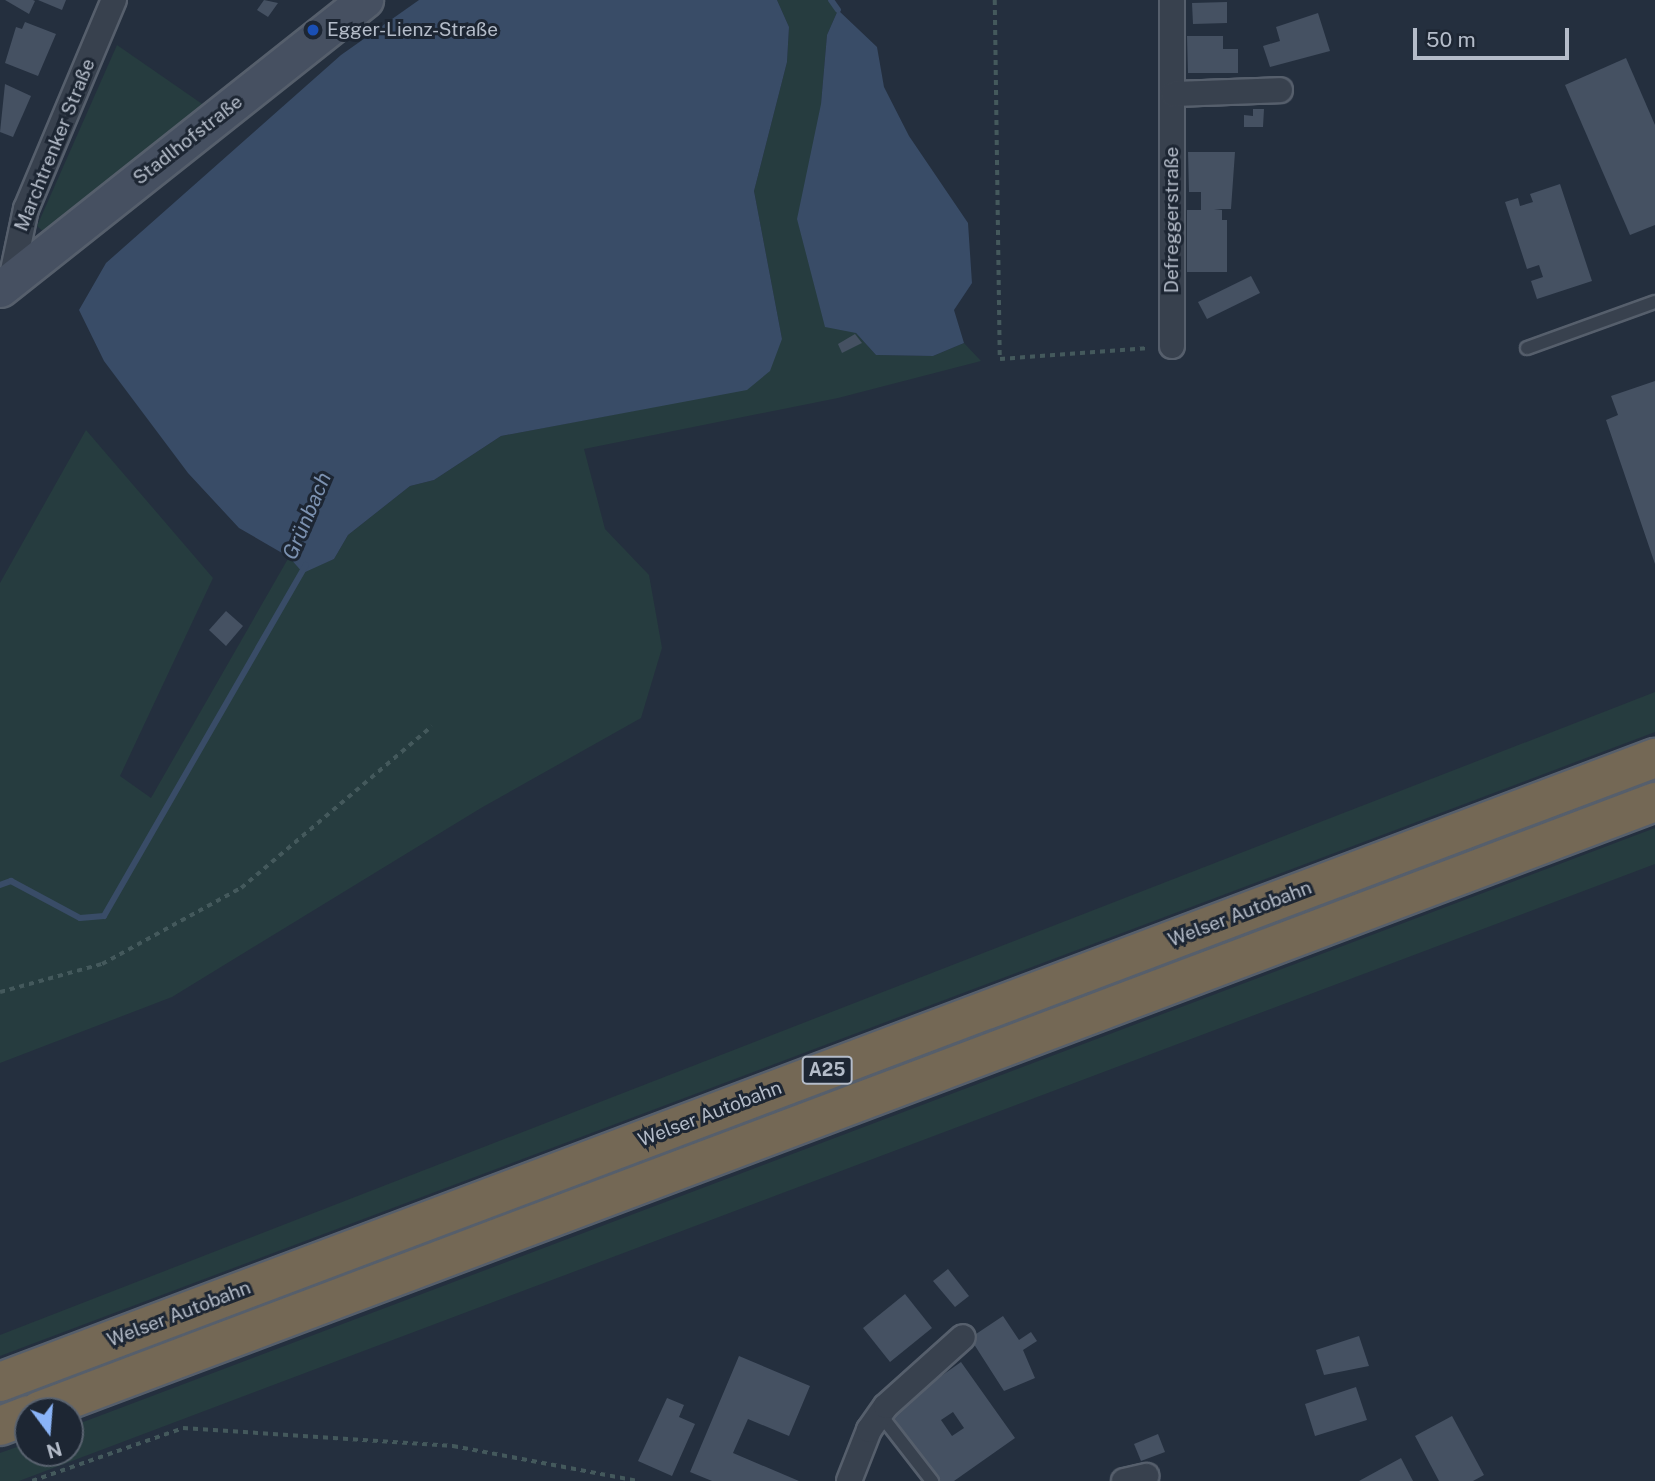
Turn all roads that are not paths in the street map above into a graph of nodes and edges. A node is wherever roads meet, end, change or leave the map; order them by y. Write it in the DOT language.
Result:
graph roads {
  1 [pos="114,0"];
  2 [pos="365,0"];
  3 [pos="1172,0"];
  4 [pos="1280,90"];
  5 [pos="1173,94"];
  6 [pos="5,285"];
  7 [pos="1655,302"];
  8 [pos="1172,346"];
  9 [pos="1527,348"];
  10 [pos="1655,758"];
  11 [pos="1655,802"];
  12 [pos="963,1337"];
  13 [pos="0,1382"];
  14 [pos="76,1397"];
  15 [pos="880,1414"];
  16 [pos="849,1481"];
  17 [pos="932,1481"];
  1 -- 6 [label="street, Marchtrenker Straße"];
  2 -- 6 [label="street, Stadlhofstraße"];
  3 -- 5 [label="street, Defreggerstraße"];
  4 -- 5 [label="street"];
  5 -- 8 [label="street, Defreggerstraße"];
  7 -- 9 [label="lane"];
  10 -- 13 [label="highway, Welser Autobahn / A25"];
  11 -- 14 [label="highway, A25"];
  12 -- 15 [label="street"];
  15 -- 16 [label="street"];
  15 -- 17 [label="lane"];
}
